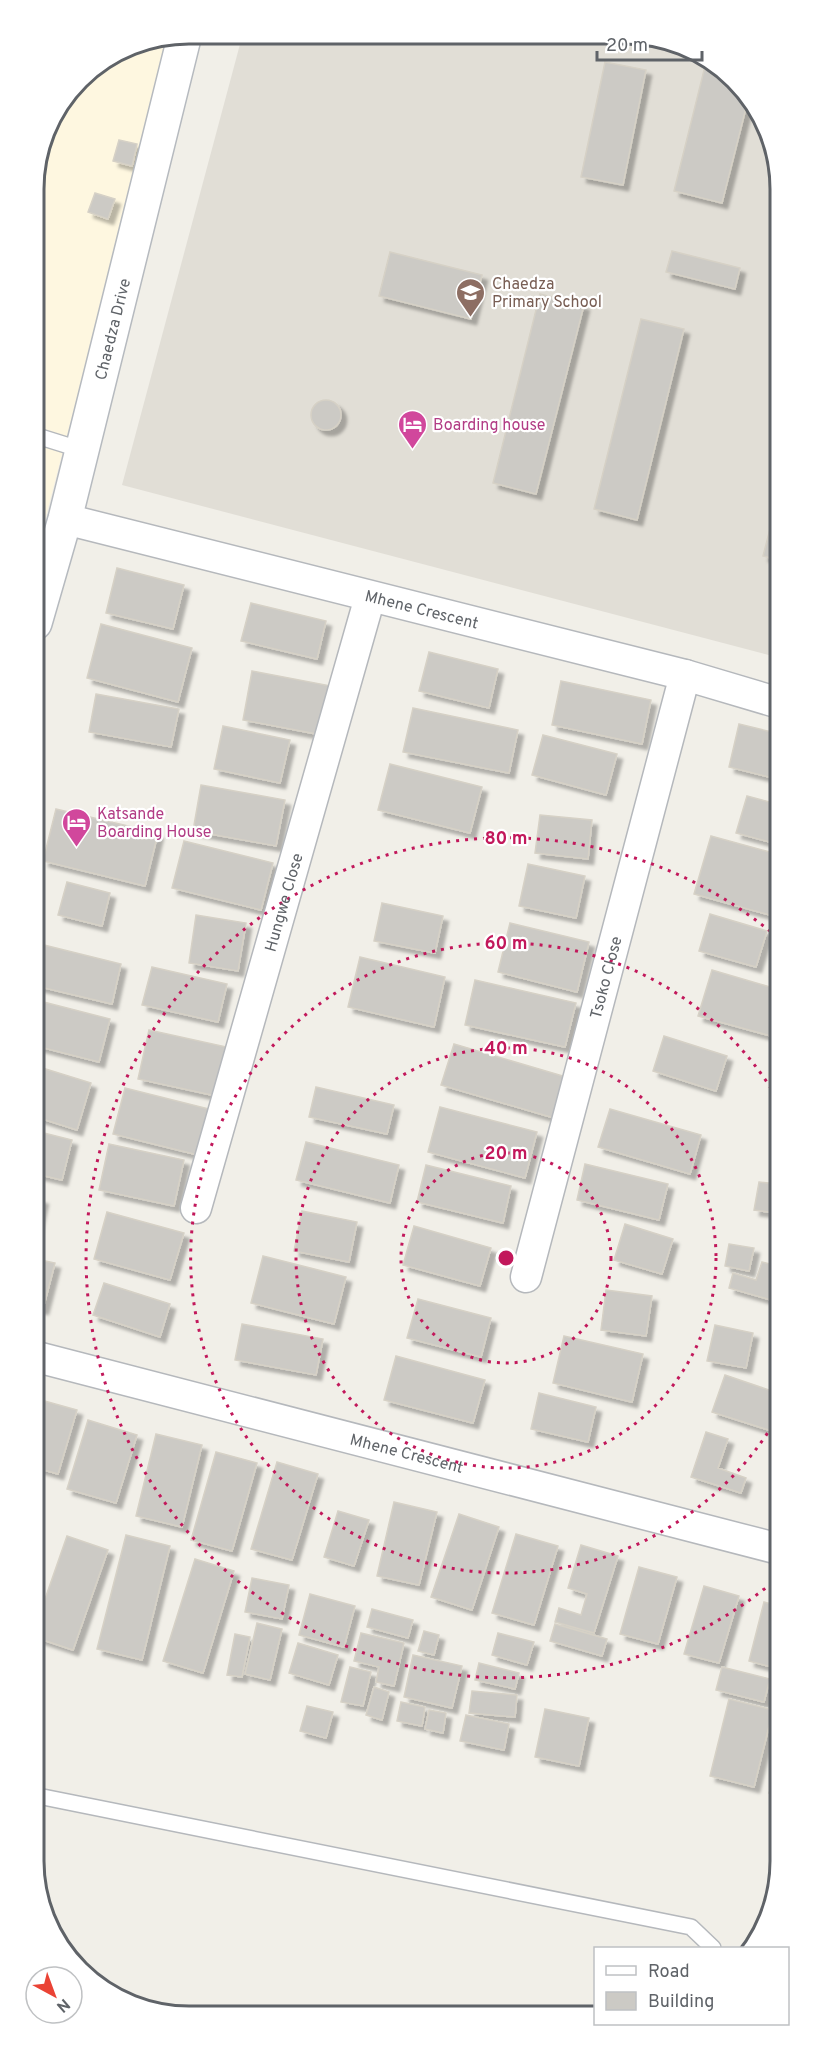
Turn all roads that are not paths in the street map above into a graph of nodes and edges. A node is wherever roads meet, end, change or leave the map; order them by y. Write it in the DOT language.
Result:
graph roads {
  1 [pos="182,44"];
  2 [pos="44,438"];
  3 [pos="82,450"];
  4 [pos="65,519"];
  5 [pos="44,592"];
  6 [pos="370,597"];
  7 [pos="685,675"];
  8 [pos="770,700"];
  9 [pos="196,1208"];
  10 [pos="526,1277"];
  11 [pos="44,1359"];
  12 [pos="769,1546"];
  13 [pos="44,1797"];
  14 [pos="712,1947"];
  1 -- 3 [label="street, Chaedza Drive"];
  2 -- 3 [label="lane"];
  3 -- 4 [label="street, Chaedza Drive"];
  4 -- 5 [label="street, Chaedza Drive"];
  4 -- 6 [label="street, Mhene Crescent"];
  6 -- 7 [label="street, Mhene Crescent"];
  6 -- 9 [label="street, Hungwe Close"];
  7 -- 8 [label="street, Mhene Crescent"];
  7 -- 10 [label="street, Tsoko Close"];
  11 -- 12 [label="street, Mhene Crescent"];
  13 -- 14 [label="lane"];
}
